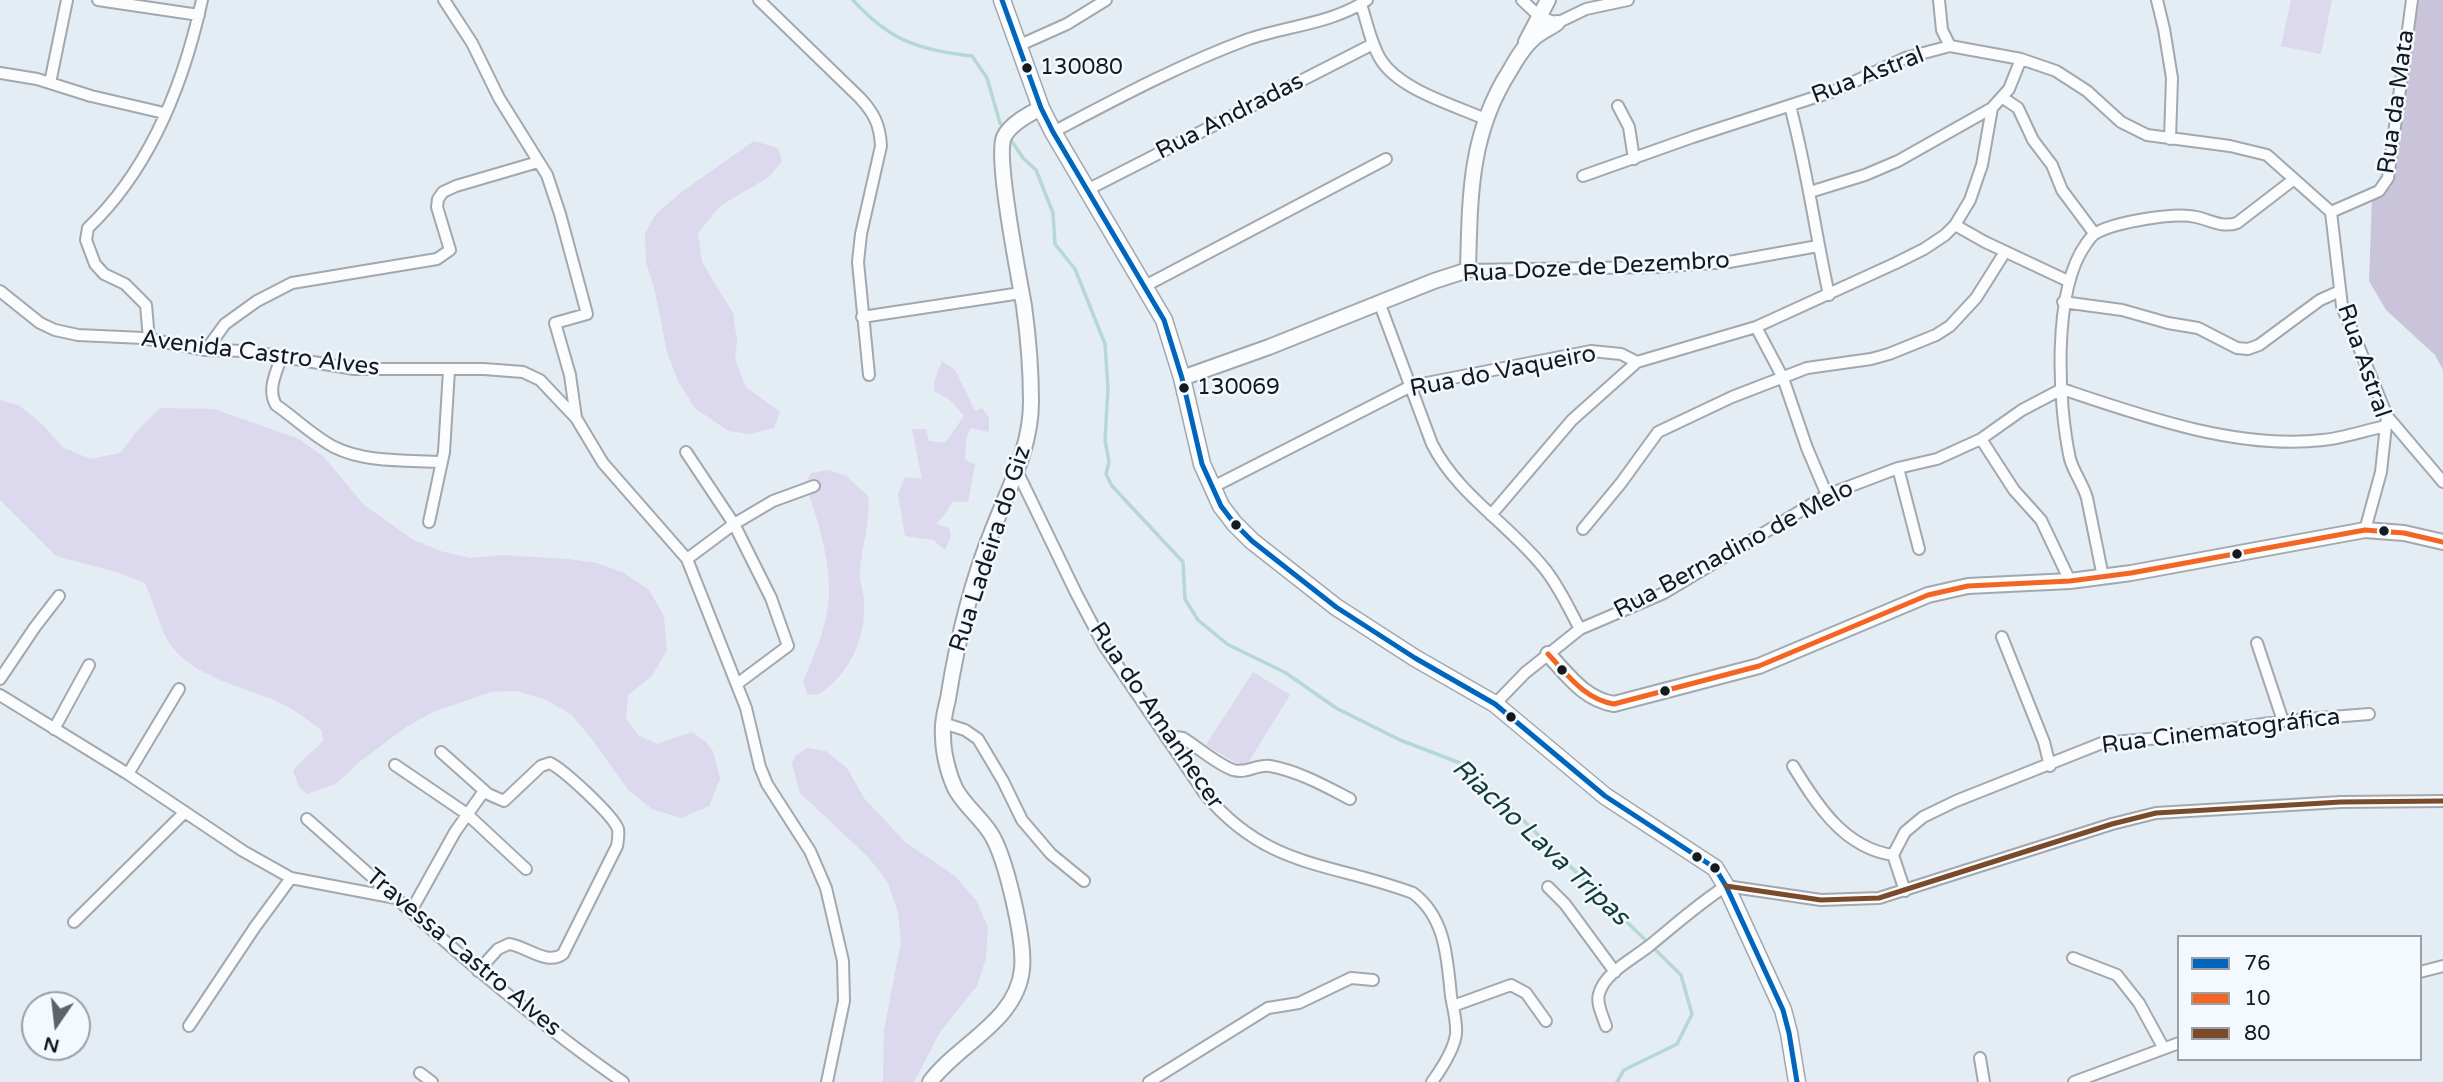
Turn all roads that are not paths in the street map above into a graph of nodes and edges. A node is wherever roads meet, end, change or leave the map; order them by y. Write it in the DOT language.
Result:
graph roads {
  1 [pos="67,0"];
  2 [pos="98,0"];
  3 [pos="202,0"];
  4 [pos="444,0"];
  5 [pos="759,0"];
  6 [pos="1002,0"];
  7 [pos="1106,0"];
  8 [pos="1522,0"];
  9 [pos="1548,0"];
  10 [pos="1628,0"];
  11 [pos="1938,0"];
  12 [pos="2157,0"];
  13 [pos="2412,0"];
  14 [pos="1364,2"];
  15 [pos="199,15"];
  16 [pos="1540,17"];
  17 [pos="1557,23"];
  18 [pos="1373,44"];
  19 [pos="1020,45"];
  20 [pos="1950,46"];
  21 [pos="1522,51"];
  22 [pos="2021,59"];
  23 [pos="0,73"];
  24 [pos="50,83"];
  25 [pos="2003,99"];
  26 [pos="1618,106"];
  27 [pos="1790,106"];
  28 [pos="1041,108"];
  29 [pos="1992,108"];
  30 [pos="164,113"];
  31 [pos="1485,118"];
  32 [pos="1053,132"];
  33 [pos="2170,139"];
  34 [pos="1386,159"];
  35 [pos="1634,159"];
  36 [pos="538,162"];
  37 [pos="1583,176"];
  38 [pos="2293,180"];
  39 [pos="1087,190"];
  40 [pos="1810,192"];
  41 [pos="2331,212"];
  42 [pos="1955,225"];
  43 [pos="2094,233"];
  44 [pos="1818,246"];
  45 [pos="2005,252"];
  46 [pos="1468,270"];
  47 [pos="2068,281"];
  48 [pos="1145,286"];
  49 [pos="0,291"];
  50 [pos="2340,291"];
  51 [pos="1021,293"];
  52 [pos="1829,295"];
  53 [pos="1380,302"];
  54 [pos="2063,302"];
  55 [pos="862,317"];
  56 [pos="1756,327"];
  57 [pos="149,339"];
  58 [pos="206,350"];
  59 [pos="281,358"];
  60 [pos="1637,362"];
  61 [pos="449,370"];
  62 [pos="869,375"];
  63 [pos="1182,378"];
  64 [pos="1783,378"];
  65 [pos="1411,386"];
  66 [pos="2062,389"];
  67 [pos="576,418"];
  68 [pos="2387,421"];
  69 [pos="1981,439"];
  70 [pos="686,452"];
  71 [pos="442,462"];
  72 [pos="1898,468"];
  73 [pos="1017,471"];
  74 [pos="2443,482"];
  75 [pos="814,486"];
  76 [pos="1212,488"];
  77 [pos="1827,495"];
  78 [pos="1490,515"];
  79 [pos="429,522"];
  80 [pos="734,524"];
  81 [pos="1583,529"];
  82 [pos="2365,530"];
  83 [pos="2443,542"];
  84 [pos="1919,549"];
  85 [pos="687,559"];
  86 [pos="2103,577"];
  87 [pos="2070,581"];
  88 [pos="59,596"];
  89 [pos="1580,629"];
  90 [pos="2002,637"];
  91 [pos="2257,643"];
  92 [pos="1548,654"];
  93 [pos="89,665"];
  94 [pos="0,679"];
  95 [pos="737,684"];
  96 [pos="179,689"];
  97 [pos="0,695"];
  98 [pos="1495,704"];
  99 [pos="2369,714"];
  100 [pos="2283,721"];
  101 [pos="943,723"];
  102 [pos="54,729"];
  103 [pos="1168,739"];
  104 [pos="441,752"];
  105 [pos="395,765"];
  106 [pos="2050,765"];
  107 [pos="1793,766"];
  108 [pos="128,774"];
  109 [pos="484,791"];
  110 [pos="1350,799"];
  111 [pos="2443,801"];
  112 [pos="185,812"];
  113 [pos="467,814"];
  114 [pos="307,819"];
  115 [pos="1893,855"];
  116 [pos="526,869"];
  117 [pos="291,878"];
  118 [pos="1084,881"];
  119 [pos="1726,886"];
  120 [pos="1548,887"];
  121 [pos="1905,891"];
  122 [pos="396,898"];
  123 [pos="411,911"];
  124 [pos="74,922"];
  125 [pos="2073,958"];
  126 [pos="2443,966"];
  127 [pos="478,971"];
  128 [pos="2422,971"];
  129 [pos="1615,972"];
  130 [pos="1373,980"];
  131 [pos="1452,1006"];
  132 [pos="1546,1021"];
  133 [pos="189,1026"];
  134 [pos="1606,1026"];
  135 [pos="2177,1044"];
  136 [pos="2163,1047"];
  137 [pos="1980,1058"];
  138 [pos="420,1073"];
  139 [pos="432,1082"];
  140 [pos="623,1082"];
  141 [pos="827,1082"];
  142 [pos="930,1082"];
  143 [pos="1149,1082"];
  144 [pos="1432,1082"];
  145 [pos="1797,1082"];
  146 [pos="1984,1082"];
  147 [pos="2074,1082"];
  1 -- 24 [label="street"];
  2 -- 15 [label="street"];
  3 -- 15 [label="street"];
  4 -- 36 [label="street"];
  5 -- 55 [label="street"];
  6 -- 19 [label="main road"];
  7 -- 19 [label="street"];
  8 -- 16 [label="street"];
  9 -- 16 [label="street"];
  10 -- 17 [label="street"];
  11 -- 20 [label="street"];
  12 -- 33 [label="street"];
  13 -- 41 [label="street, Rua da Mata"];
  14 -- 18 [label="street"];
  14 -- 32 [label="street"];
  15 -- 30 [label="street"];
  16 -- 17 [label="street"];
  16 -- 21 [label="street"];
  17 -- 21 [label="street"];
  18 -- 31 [label="street"];
  18 -- 39 [label="street, Rua Andradas"];
  19 -- 28 [label="main road"];
  20 -- 22 [label="street, Rua Astral"];
  20 -- 27 [label="street, Rua Astral"];
  21 -- 31 [label="street"];
  22 -- 25 [label="street"];
  22 -- 33 [label="street, Rua Astral"];
  23 -- 24 [label="street"];
  24 -- 30 [label="street"];
  25 -- 29 [label="street"];
  25 -- 43 [label="street"];
  26 -- 35 [label="street"];
  27 -- 35 [label="street, Rua Astral"];
  27 -- 40 [label="street"];
  28 -- 32 [label="main road"];
  28 -- 51 [label="street, Rua Ladeira do Giz"];
  29 -- 40 [label="street"];
  29 -- 42 [label="street"];
  30 -- 57 [label="street"];
  31 -- 46 [label="street"];
  32 -- 39 [label="main road"];
  33 -- 38 [label="street, Rua Astral"];
  34 -- 48 [label="street"];
  35 -- 37 [label="street, Rua Astral"];
  36 -- 58 [label="street"];
  36 -- 67 [label="street"];
  38 -- 41 [label="street, Rua Astral"];
  38 -- 43 [label="street"];
  39 -- 48 [label="main road"];
  40 -- 44 [label="street"];
  41 -- 50 [label="street, Rua Astral"];
  42 -- 45 [label="street"];
  42 -- 52 [label="street"];
  43 -- 47 [label="street"];
  44 -- 46 [label="street, Rua Doze de Dezembro"];
  44 -- 52 [label="street"];
  45 -- 47 [label="street"];
  45 -- 64 [label="street"];
  46 -- 53 [label="street, Rua Doze de Dezembro"];
  47 -- 54 [label="street"];
  48 -- 63 [label="main road"];
  49 -- 57 [label="street, Avenida Castro Alves"];
  50 -- 54 [label="street"];
  50 -- 68 [label="street, Rua Astral"];
  51 -- 55 [label="street"];
  51 -- 73 [label="street, Rua Ladeira do Giz"];
  52 -- 56 [label="street"];
  53 -- 63 [label="street, Rua Doze de Dezembro"];
  53 -- 65 [label="street"];
  54 -- 66 [label="street"];
  55 -- 62 [label="street"];
  56 -- 60 [label="street"];
  56 -- 64 [label="street"];
  57 -- 58 [label="street, Avenida Castro Alves"];
  58 -- 59 [label="street, Avenida Castro Alves"];
  59 -- 61 [label="street, Avenida Castro Alves"];
  59 -- 71 [label="street"];
  60 -- 65 [label="street, Rua do Vaqueiro"];
  60 -- 78 [label="street"];
  61 -- 67 [label="street, Avenida Castro Alves"];
  61 -- 71 [label="street"];
  63 -- 76 [label="main road"];
  64 -- 77 [label="street"];
  64 -- 81 [label="street"];
  65 -- 76 [label="street, Rua do Vaqueiro"];
  65 -- 78 [label="street"];
  66 -- 68 [label="street"];
  66 -- 69 [label="street, Rua Bernadino de Melo"];
  66 -- 86 [label="street"];
  67 -- 85 [label="street, Avenida Castro Alves"];
  68 -- 74 [label="street"];
  68 -- 82 [label="street, Rua Astral"];
  69 -- 72 [label="street, Rua Bernadino de Melo"];
  69 -- 87 [label="street"];
  70 -- 80 [label="street"];
  71 -- 79 [label="street"];
  72 -- 77 [label="street, Rua Bernadino de Melo"];
  72 -- 84 [label="street"];
  73 -- 101 [label="street, Rua Ladeira do Giz"];
  73 -- 103 [label="street, Rua do Amanhecer"];
  75 -- 80 [label="street"];
  76 -- 98 [label="main road"];
  77 -- 89 [label="street, Rua Bernadino de Melo"];
  78 -- 89 [label="street"];
  80 -- 85 [label="street"];
  80 -- 95 [label="street"];
  82 -- 83 [label="street"];
  82 -- 86 [label="street"];
  85 -- 95 [label="street, Avenida Castro Alves"];
  86 -- 87 [label="street"];
  87 -- 92 [label="street"];
  88 -- 94 [label="street"];
  89 -- 92 [label="street, Rua Bernadino de Melo"];
  90 -- 106 [label="street"];
  91 -- 100 [label="street"];
  92 -- 98 [label="street, Rua Bernadino de Melo"];
  93 -- 102 [label="street"];
  95 -- 141 [label="street, Avenida Castro Alves"];
  96 -- 108 [label="street"];
  97 -- 102 [label="street"];
  98 -- 119 [label="main road"];
  99 -- 100 [label="street, Rua Cinematográfica"];
  100 -- 106 [label="street, Rua Cinematográfica"];
  101 -- 118 [label="street"];
  101 -- 142 [label="street, Rua Ladeira do Giz"];
  102 -- 108 [label="street"];
  103 -- 110 [label="street"];
  103 -- 131 [label="street, Rua do Amanhecer"];
  104 -- 109 [label="street"];
  105 -- 113 [label="street"];
  106 -- 115 [label="street, Rua Cinematográfica"];
  107 -- 115 [label="street"];
  108 -- 112 [label="street"];
  109 -- 113 [label="street"];
  109 -- 127 [label="street"];
  111 -- 121 [label="street"];
  112 -- 117 [label="street"];
  112 -- 124 [label="street"];
  113 -- 116 [label="street"];
  113 -- 123 [label="street"];
  114 -- 122 [label="street, Travessa Castro Alves"];
  115 -- 121 [label="street"];
  117 -- 122 [label="street"];
  117 -- 133 [label="street"];
  119 -- 121 [label="street"];
  119 -- 129 [label="street"];
  119 -- 145 [label="main road"];
  120 -- 129 [label="street"];
  122 -- 123 [label="street, Travessa Castro Alves"];
  123 -- 127 [label="street, Travessa Castro Alves"];
  125 -- 136 [label="street"];
  126 -- 128 [label="street"];
  127 -- 140 [label="street, Travessa Castro Alves"];
  129 -- 134 [label="street"];
  130 -- 143 [label="street"];
  131 -- 132 [label="street"];
  131 -- 144 [label="street, Rua do Amanhecer"];
  135 -- 136 [label="street"];
  136 -- 147 [label="street"];
  137 -- 146 [label="street"];
  138 -- 139 [label="street"];
}
